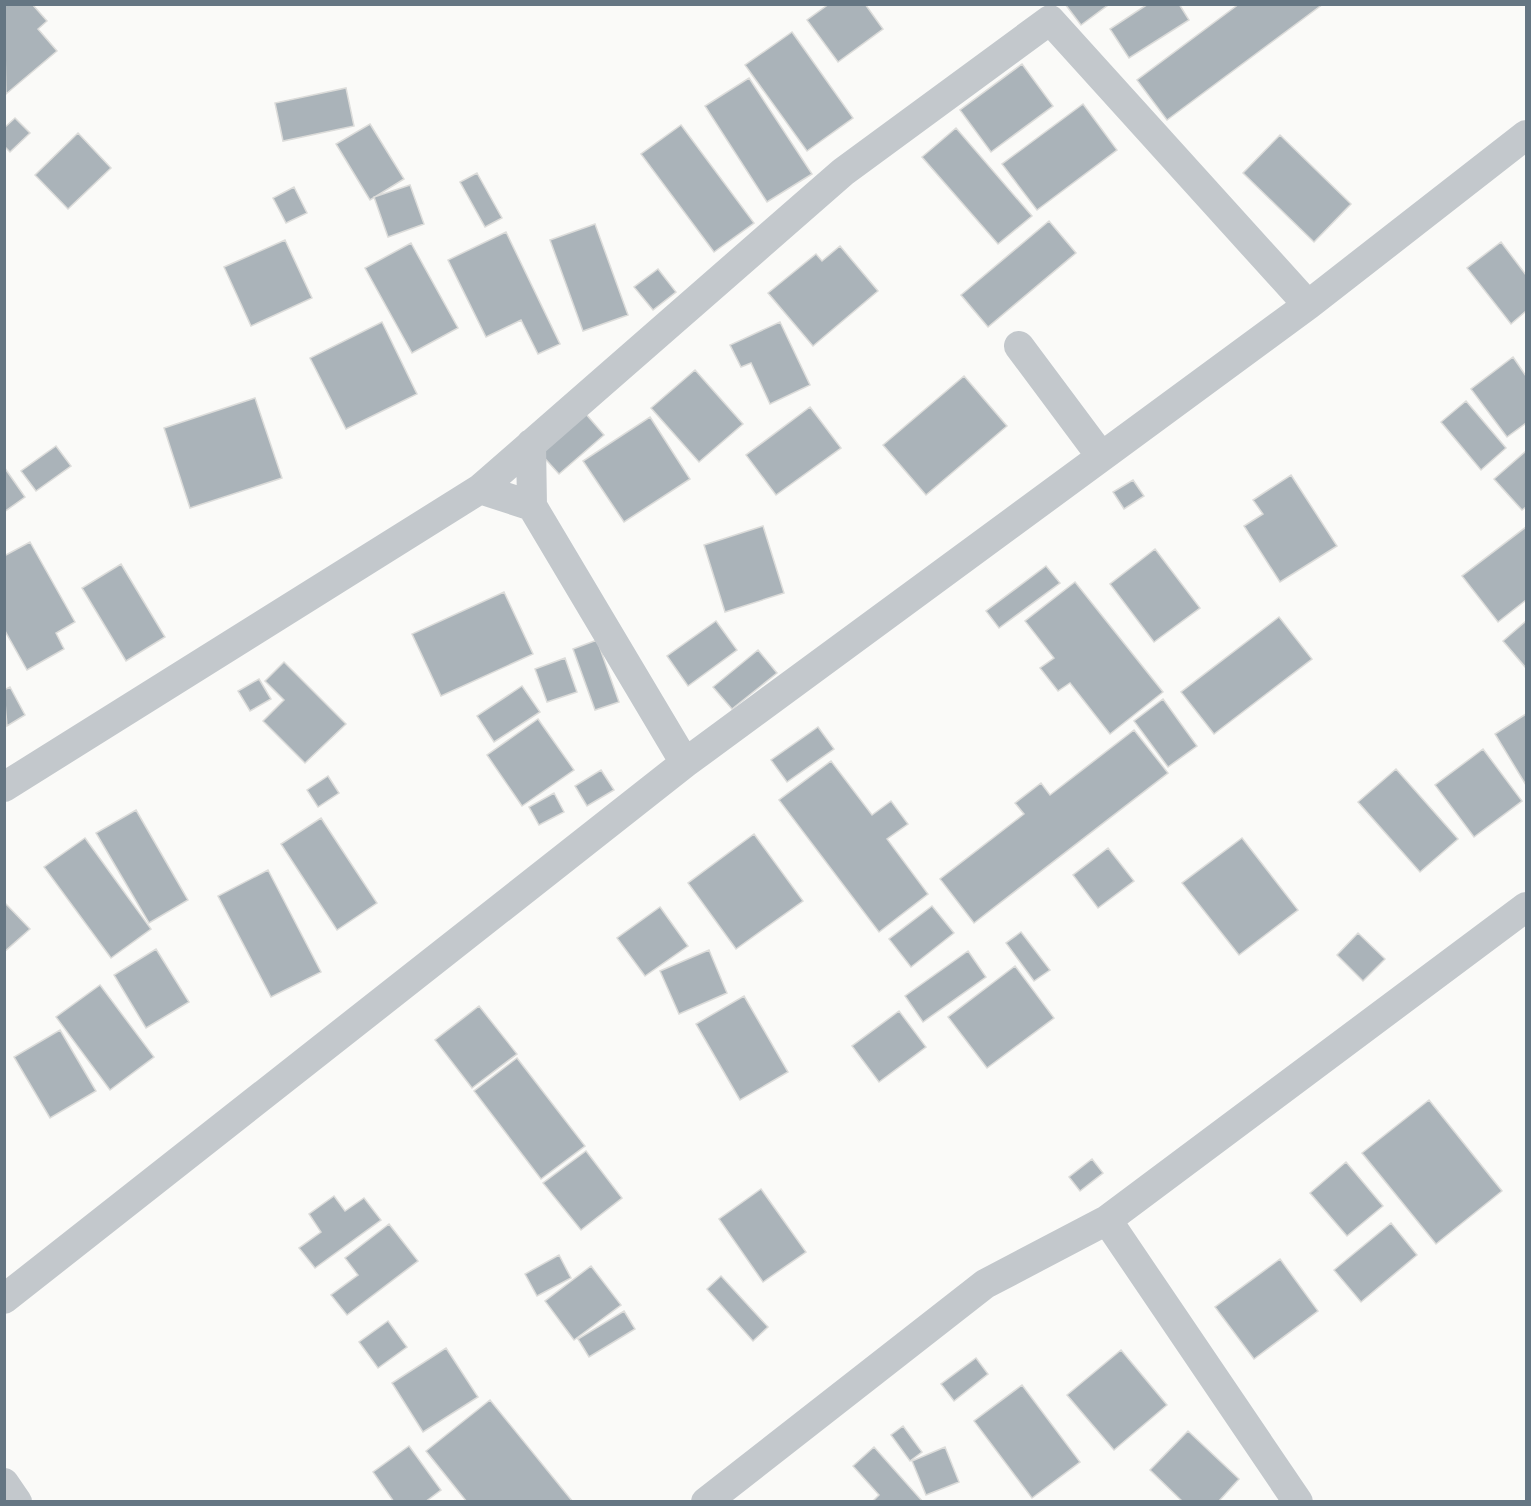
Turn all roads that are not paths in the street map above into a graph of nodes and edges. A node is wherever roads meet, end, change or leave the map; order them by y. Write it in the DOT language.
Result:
graph roads {
  1 [pos="1527,135"];
  2 [pos="1308,305"];
  3 [pos="1019,346"];
  4 [pos="531,444"];
  5 [pos="1101,456"];
  6 [pos="480,489"];
  7 [pos="532,506"];
  8 [pos="685,763"];
  9 [pos="4,787"];
  10 [pos="1527,908"];
  11 [pos="1107,1220"];
  12 [pos="4,1299"];
  13 [pos="4,1483"];
  14 [pos="17,1502"];
  15 [pos="706,1502"];
  16 [pos="1298,1502"];
  1 -- 2 [label="street"];
  2 -- 4 [label="street"];
  2 -- 5 [label="street"];
  3 -- 5 [label="street"];
  4 -- 6 [label="street"];
  4 -- 7 [label="street"];
  5 -- 8 [label="street"];
  6 -- 7 [label="street"];
  6 -- 9 [label="street"];
  7 -- 8 [label="street"];
  8 -- 12 [label="street"];
  10 -- 11 [label="street"];
  11 -- 15 [label="street"];
  11 -- 16 [label="street"];
  13 -- 14 [label="street"];
}
